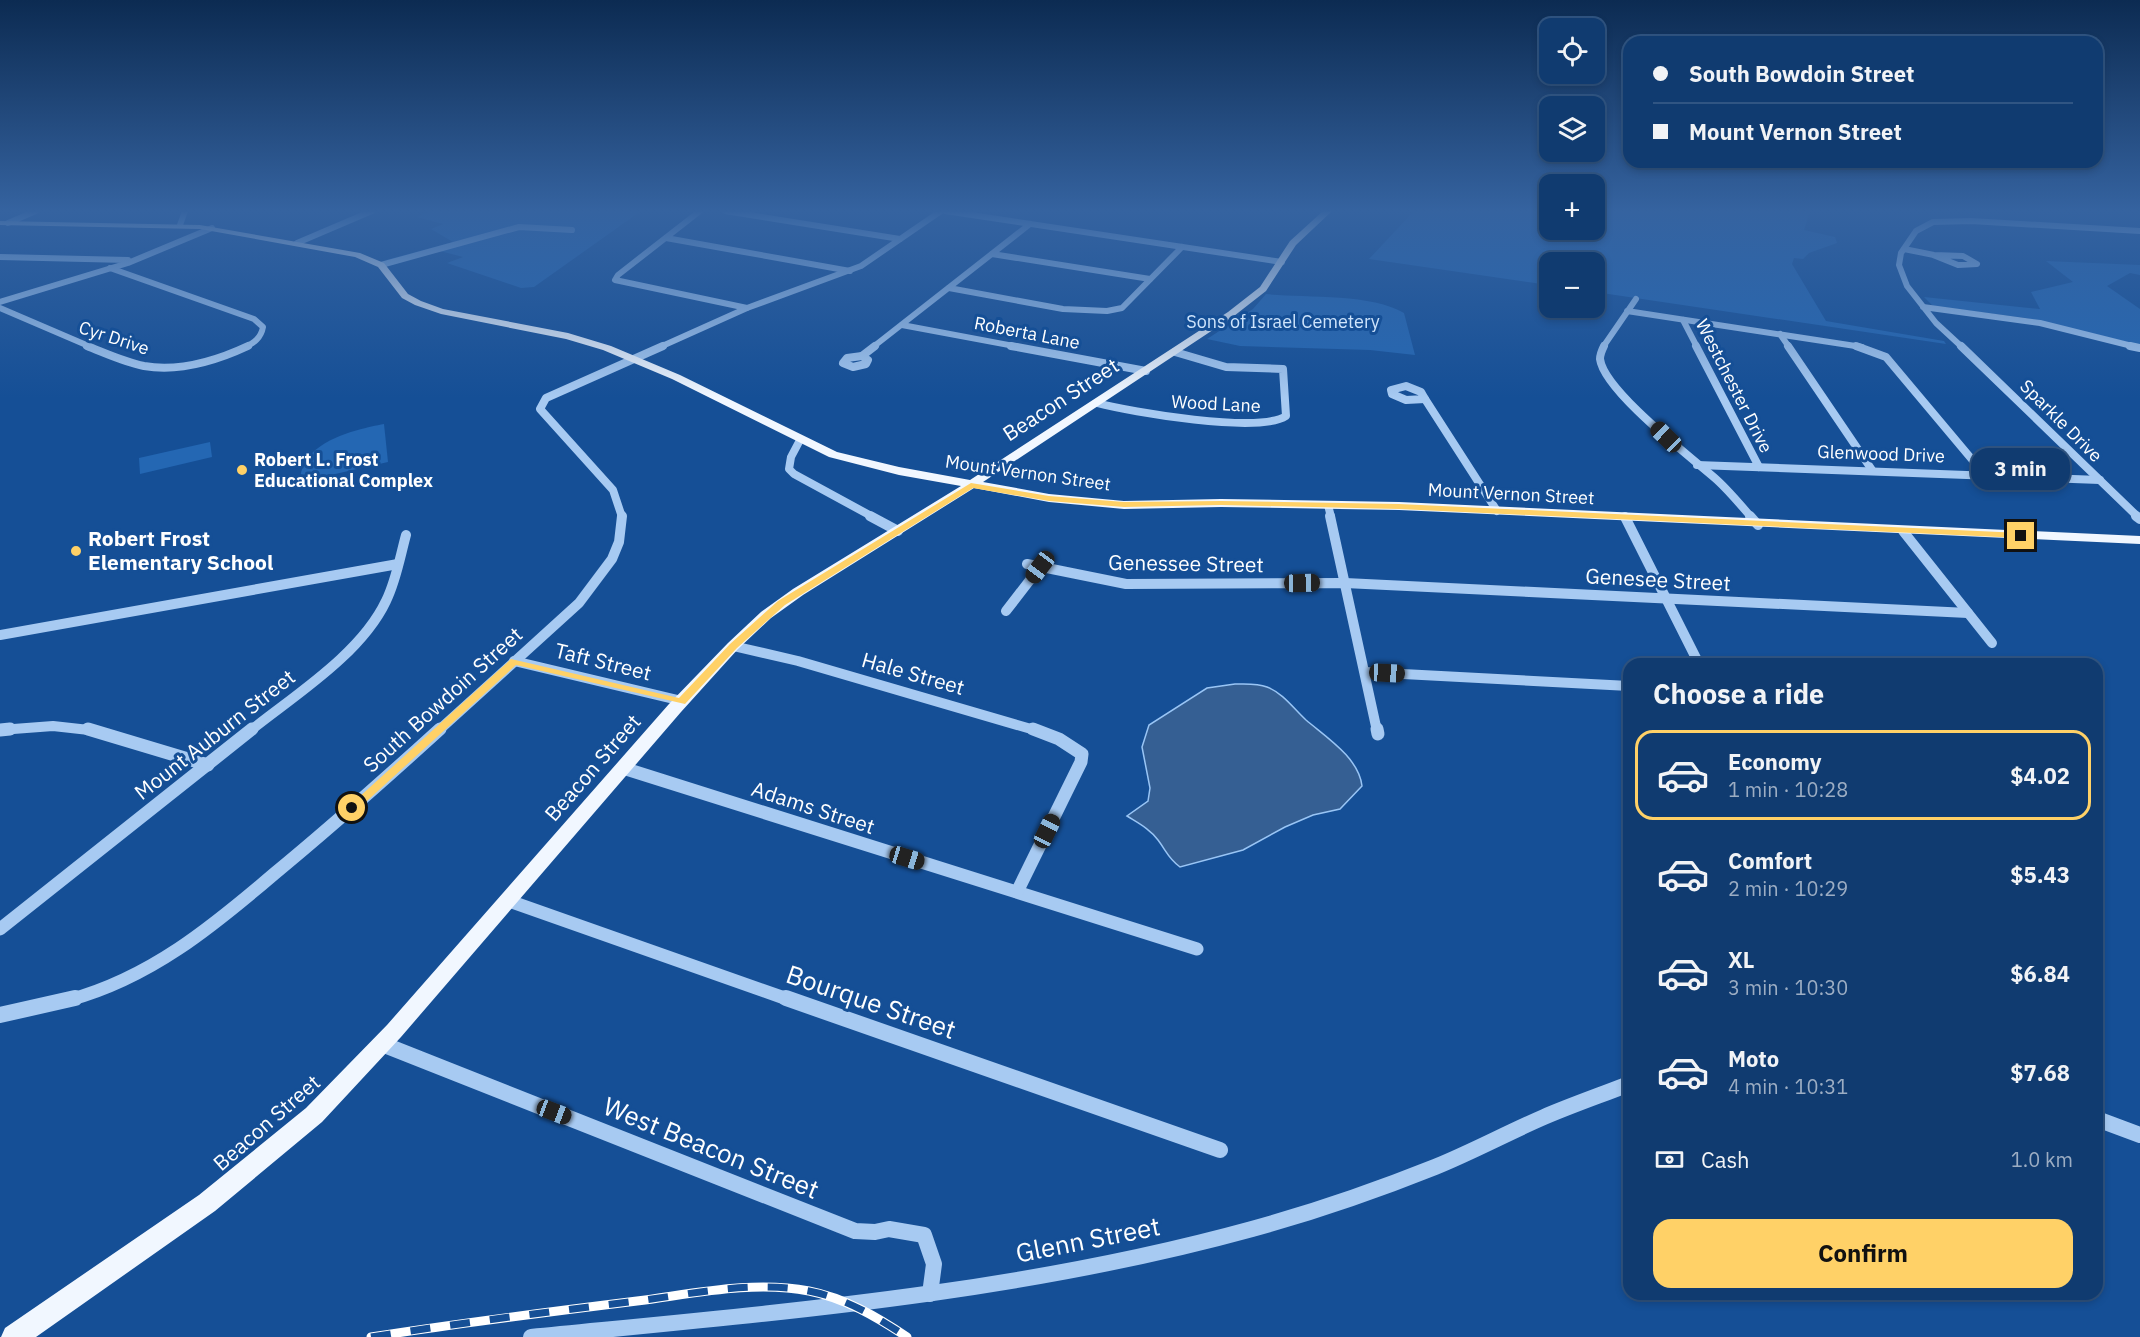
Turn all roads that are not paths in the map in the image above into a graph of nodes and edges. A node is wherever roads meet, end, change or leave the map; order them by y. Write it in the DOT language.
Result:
graph roads {
  1 [pos="93,273"];
  2 [pos="125,273"];
  3 [pos="387,273"];
  4 [pos="620,273"];
  5 [pos="844,273"];
  6 [pos="967,273"];
  7 [pos="1115,273"];
  8 [pos="1156,273"];
  9 [pos="1274,273"];
  10 [pos="1900,273"];
  11 [pos="1150,279"];
  12 [pos="949,288"];
  13 [pos="1636,299"];
  14 [pos="0,302"];
  15 [pos="1923,307"];
  16 [pos="0,308"];
  17 [pos="747,308"];
  18 [pos="1628,311"];
  19 [pos="1683,320"];
  20 [pos="902,325"];
  21 [pos="1780,334"];
  22 [pos="2140,348"];
  23 [pos="1175,352"];
  24 [pos="862,356"];
  25 [pos="632,358"];
  26 [pos="1282,358"];
  27 [pos="1283,369"];
  28 [pos="1146,371"];
  29 [pos="1426,399"];
  30 [pos="1097,403"];
  31 [pos="800,440"];
  32 [pos="1697,465"];
  33 [pos="1759,467"];
  34 [pos="1872,470"];
  35 [pos="1985,475"];
  36 [pos="2100,480"];
  37 [pos="971,485"];
  38 [pos="1328,505"];
  39 [pos="1497,511"];
  40 [pos="1625,517"];
  41 [pos="2140,519"];
  42 [pos="1758,525"];
  43 [pos="898,531"];
  44 [pos="1903,531"];
  45 [pos="406,535"];
  46 [pos="2140,540"];
  47 [pos="398,564"];
  48 [pos="1027,564"];
  49 [pos="1040,567"];
  50 [pos="1345,583"];
  51 [pos="1666,598"];
  52 [pos="1006,611"];
  53 [pos="1968,613"];
  54 [pos="0,635"];
  55 [pos="1992,643"];
  56 [pos="733,646"];
  57 [pos="1696,658"];
  58 [pos="514,661"];
  59 [pos="1365,672"];
  60 [pos="1623,686"];
  61 [pos="682,701"];
  62 [pos="0,730"];
  63 [pos="1378,734"];
  64 [pos="208,765"];
  65 [pos="622,768"];
  66 [pos="1017,892"];
  67 [pos="506,900"];
  68 [pos="0,929"];
  69 [pos="1197,949"];
  70 [pos="0,1015"];
  71 [pos="382,1044"];
  72 [pos="1623,1086"];
  73 [pos="2103,1121"];
  74 [pos="2140,1135"];
  75 [pos="1220,1150"];
  76 [pos="930,1294"];
  77 [pos="14,1337"];
  78 [pos="531,1337"];
  1 -- 14 [label="street"];
  2 -- 16 [label="street, Cyr Drive"];
  3 -- 25 [label="main road, Mount Vernon Street"];
  4 -- 17 [label="street"];
  5 -- 17 [label="street"];
  6 -- 12 [label="street"];
  7 -- 11 [label="street"];
  8 -- 11 [label="street"];
  9 -- 23 [label="main road, Beacon Street"];
  10 -- 15 [label="street, Sparkle Drive"];
  11 -- 12 [label="street"];
  12 -- 20 [label="street"];
  13 -- 18 [label="street"];
  15 -- 22 [label="street"];
  15 -- 36 [label="street, Sparkle Drive"];
  17 -- 25 [label="street"];
  18 -- 19 [label="street"];
  18 -- 32 [label="street"];
  19 -- 21 [label="street"];
  19 -- 33 [label="street, Westchester Drive"];
  20 -- 24 [label="street"];
  20 -- 28 [label="street, Roberta Lane"];
  21 -- 34 [label="street"];
  21 -- 35 [label="street"];
  23 -- 27 [label="street, Wood Lane"];
  23 -- 28 [label="main road, Beacon Street"];
  25 -- 31 [label="main road, Mount Vernon Street"];
  25 -- 58 [label="street, South Bowdoin Street"];
  26 -- 27 [label="street, Wood Lane"];
  27 -- 30 [label="street, Wood Lane"];
  28 -- 30 [label="main road, Beacon Street"];
  29 -- 39 [label="street"];
  30 -- 37 [label="main road, Beacon Street"];
  31 -- 37 [label="main road, Mount Vernon Street"];
  31 -- 43 [label="street"];
  32 -- 33 [label="street, Glenwood Drive"];
  32 -- 42 [label="street"];
  33 -- 34 [label="street, Glenwood Drive"];
  34 -- 35 [label="street, Glenwood Drive"];
  35 -- 36 [label="street, Glenwood Drive"];
  36 -- 41 [label="street, Sparkle Drive"];
  37 -- 38 [label="main road, Mount Vernon Street"];
  37 -- 43 [label="main road, Beacon Street"];
  38 -- 39 [label="main road, Mount Vernon Street"];
  38 -- 50 [label="street"];
  39 -- 40 [label="main road, Mount Vernon Street"];
  40 -- 42 [label="main road, Mount Vernon Street"];
  40 -- 51 [label="street"];
  42 -- 44 [label="main road, Mount Vernon Street"];
  43 -- 56 [label="main road, Beacon Street"];
  44 -- 46 [label="main road, Mount Vernon Street"];
  44 -- 53 [label="street"];
  45 -- 47 [label="street, Mount Auburn Street"];
  47 -- 54 [label="street"];
  47 -- 64 [label="street, Mount Auburn Street"];
  48 -- 49 [label="street, Genessee Street"];
  49 -- 50 [label="street, Genessee Street"];
  49 -- 52 [label="street"];
  50 -- 51 [label="street, Genesee Street"];
  50 -- 59 [label="street"];
  51 -- 53 [label="street, Genesee Street"];
  51 -- 57 [label="street"];
  53 -- 55 [label="street"];
  56 -- 61 [label="main road, Beacon Street"];
  56 -- 66 [label="street, Hale Street"];
  58 -- 61 [label="street, Taft Street"];
  58 -- 70 [label="street, South Bowdoin Street"];
  59 -- 60 [label="street"];
  59 -- 63 [label="street"];
  61 -- 65 [label="main road, Beacon Street"];
  62 -- 64 [label="street"];
  64 -- 68 [label="street, Mount Auburn Street"];
  65 -- 66 [label="street, Adams Street"];
  65 -- 67 [label="main road, Beacon Street"];
  66 -- 69 [label="street, Adams Street"];
  67 -- 71 [label="main road, Beacon Street"];
  67 -- 75 [label="street, Bourque Street"];
  71 -- 76 [label="street, West Beacon Street"];
  71 -- 77 [label="main road, Beacon Street"];
  72 -- 76 [label="street, Glenn Street"];
  73 -- 74 [label="street"];
  76 -- 78 [label="street, Glenn Street"];
}
